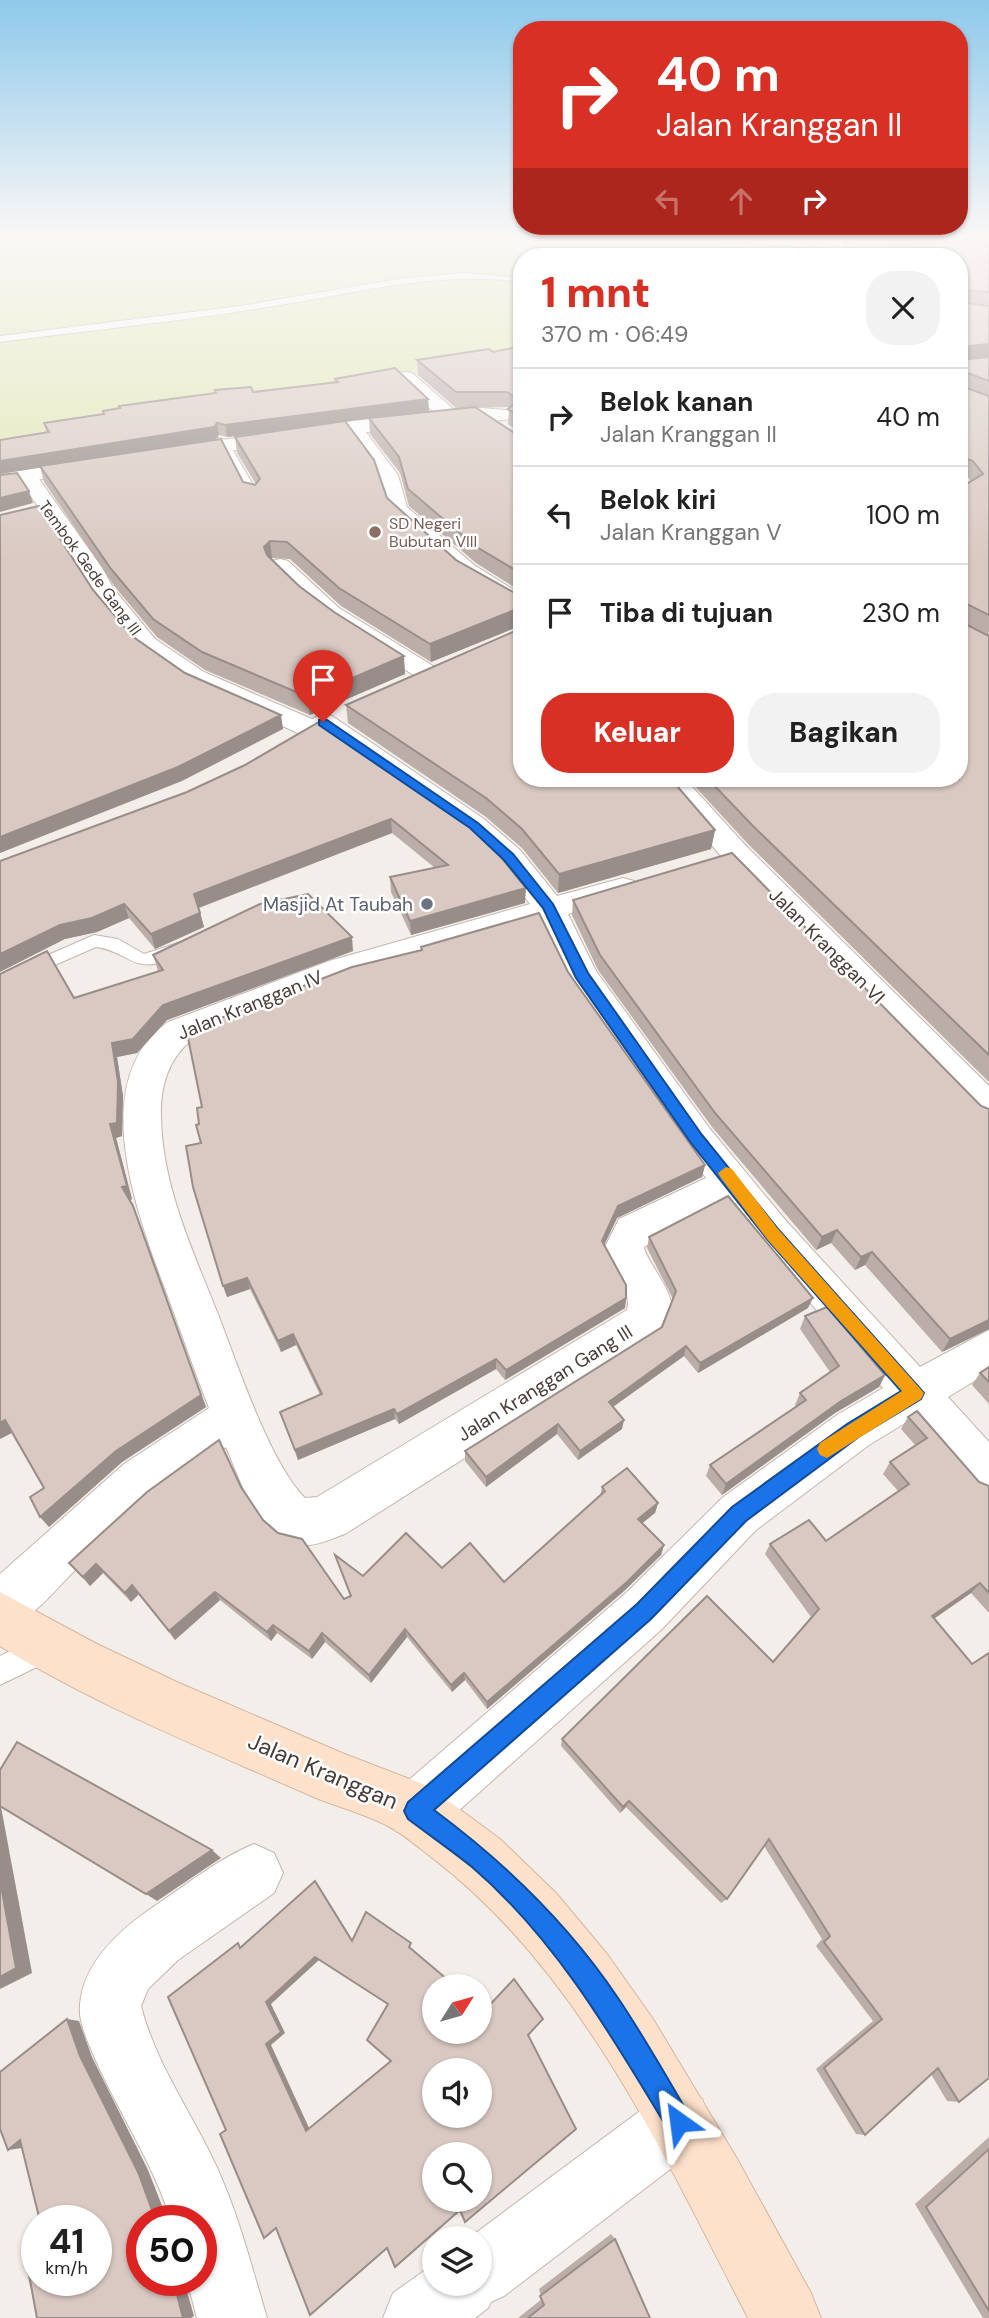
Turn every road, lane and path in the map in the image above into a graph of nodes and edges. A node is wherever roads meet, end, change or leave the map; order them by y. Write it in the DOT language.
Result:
graph roads {
  1 [pos="406,377"];
  2 [pos="451,417"];
  3 [pos="482,418"];
  4 [pos="511,421"];
  5 [pos="348,430"];
  6 [pos="229,443"];
  7 [pos="156,452"];
  8 [pos="0,471"];
  9 [pos="27,476"];
  10 [pos="0,480"];
  11 [pos="254,497"];
  12 [pos="48,508"];
  13 [pos="24,514"];
  14 [pos="280,566"];
  15 [pos="513,600"];
  16 [pos="426,675"];
  17 [pos="327,721"];
  18 [pos="282,747"];
  19 [pos="675,787"];
  20 [pos="649,881"];
  21 [pos="549,907"];
  22 [pos="194,941"];
  23 [pos="0,984"];
  24 [pos="987,1104"];
  25 [pos="734,1182"];
  26 [pos="989,1349"];
  27 [pos="915,1393"];
  28 [pos="235,1417"];
  29 [pos="989,1476"];
  30 [pos="294,1521"];
  31 [pos="0,1609"];
  32 [pos="0,1618"];
  33 [pos="24,1659"];
  34 [pos="416,1811"];
  35 [pos="254,1873"];
  36 [pos="679,2122"];
  37 [pos="492,2263"];
  38 [pos="448,2296"];
  39 [pos="232,2318"];
  40 [pos="418,2318"];
  41 [pos="786,2318"];
  1 -- 2 [label="street"];
  2 -- 3 [label="street"];
  2 -- 5 [label="street"];
  3 -- 4 [label="street"];
  3 -- 5 [label="street"];
  5 -- 6 [label="street"];
  5 -- 15 [label="street"];
  6 -- 7 [label="street"];
  6 -- 11 [label="lane"];
  8 -- 9 [label="street"];
  9 -- 10 [label="street"];
  9 -- 12 [label="street, Tembok Gede Gang III"];
  12 -- 13 [label="street"];
  12 -- 17 [label="street, Tembok Gede Gang III"];
  14 -- 16 [label="street"];
  17 -- 18 [label="street"];
  17 -- 21 [label="street, Tembok Gede Gang III"];
  19 -- 24 [label="street, Jalan Kranggan VI"];
  20 -- 21 [label="street, Jalan Kranggan IV"];
  21 -- 25 [label="street, Tembok Gede Gang III"];
  21 -- 28 [label="street, Jalan Kranggan IV"];
  22 -- 23 [label="lane"];
  25 -- 27 [label="street, Tembok Gede Gang III"];
  25 -- 30 [label="street, Jalan Kranggan Gang III"];
  26 -- 27 [label="street"];
  27 -- 29 [label="street, Tembok Gede Gang III"];
  27 -- 34 [label="street"];
  28 -- 30 [label="street, Jalan Kranggan IV"];
  28 -- 31 [label="street"];
  32 -- 33 [label="main road, Jalan Kranggan"];
  33 -- 34 [label="main road, Jalan Kranggan"];
  34 -- 36 [label="main road, Jalan Kranggan"];
  35 -- 39 [label="street"];
  36 -- 37 [label="street"];
  36 -- 41 [label="main road, Jalan Kranggan"];
  38 -- 40 [label="street"];
}
